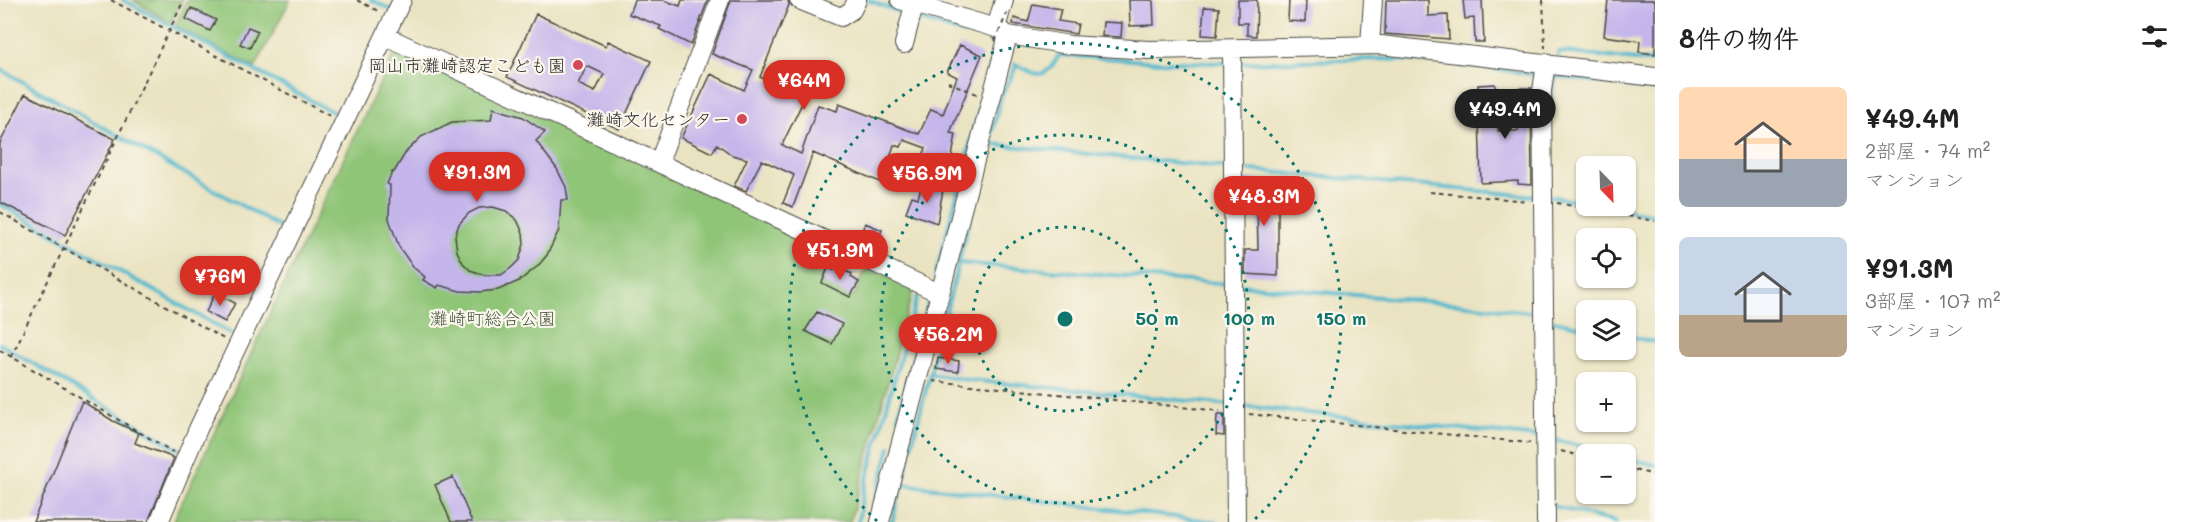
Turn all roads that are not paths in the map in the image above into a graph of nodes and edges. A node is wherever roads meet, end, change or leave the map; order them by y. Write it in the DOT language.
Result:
graph roads {
  1 [pos="402,0"];
  2 [pos="720,0"];
  3 [pos="799,0"];
  4 [pos="857,0"];
  5 [pos="1373,0"];
  6 [pos="1006,5"];
  7 [pos="909,10"];
  8 [pos="999,35"];
  9 [pos="385,36"];
  10 [pos="904,44"];
  11 [pos="1370,45"];
  12 [pos="1232,59"];
  13 [pos="1545,71"];
  14 [pos="1655,77"];
  15 [pos="659,162"];
  16 [pos="939,293"];
  17 [pos="159,522"];
  18 [pos="880,522"];
  19 [pos="1236,522"];
  20 [pos="1546,522"];
  1 -- 9 [label="street"];
  2 -- 15 [label="street"];
  3 -- 4 [label="street"];
  5 -- 11 [label="street"];
  6 -- 8 [label="street"];
  7 -- 8 [label="street"];
  7 -- 10 [label="street"];
  8 -- 12 [label="street"];
  8 -- 16 [label="street"];
  9 -- 15 [label="street"];
  9 -- 17 [label="street"];
  11 -- 12 [label="street"];
  11 -- 13 [label="street"];
  12 -- 19 [label="street"];
  13 -- 14 [label="street"];
  13 -- 20 [label="street"];
  15 -- 16 [label="street"];
  16 -- 18 [label="street"];
}
